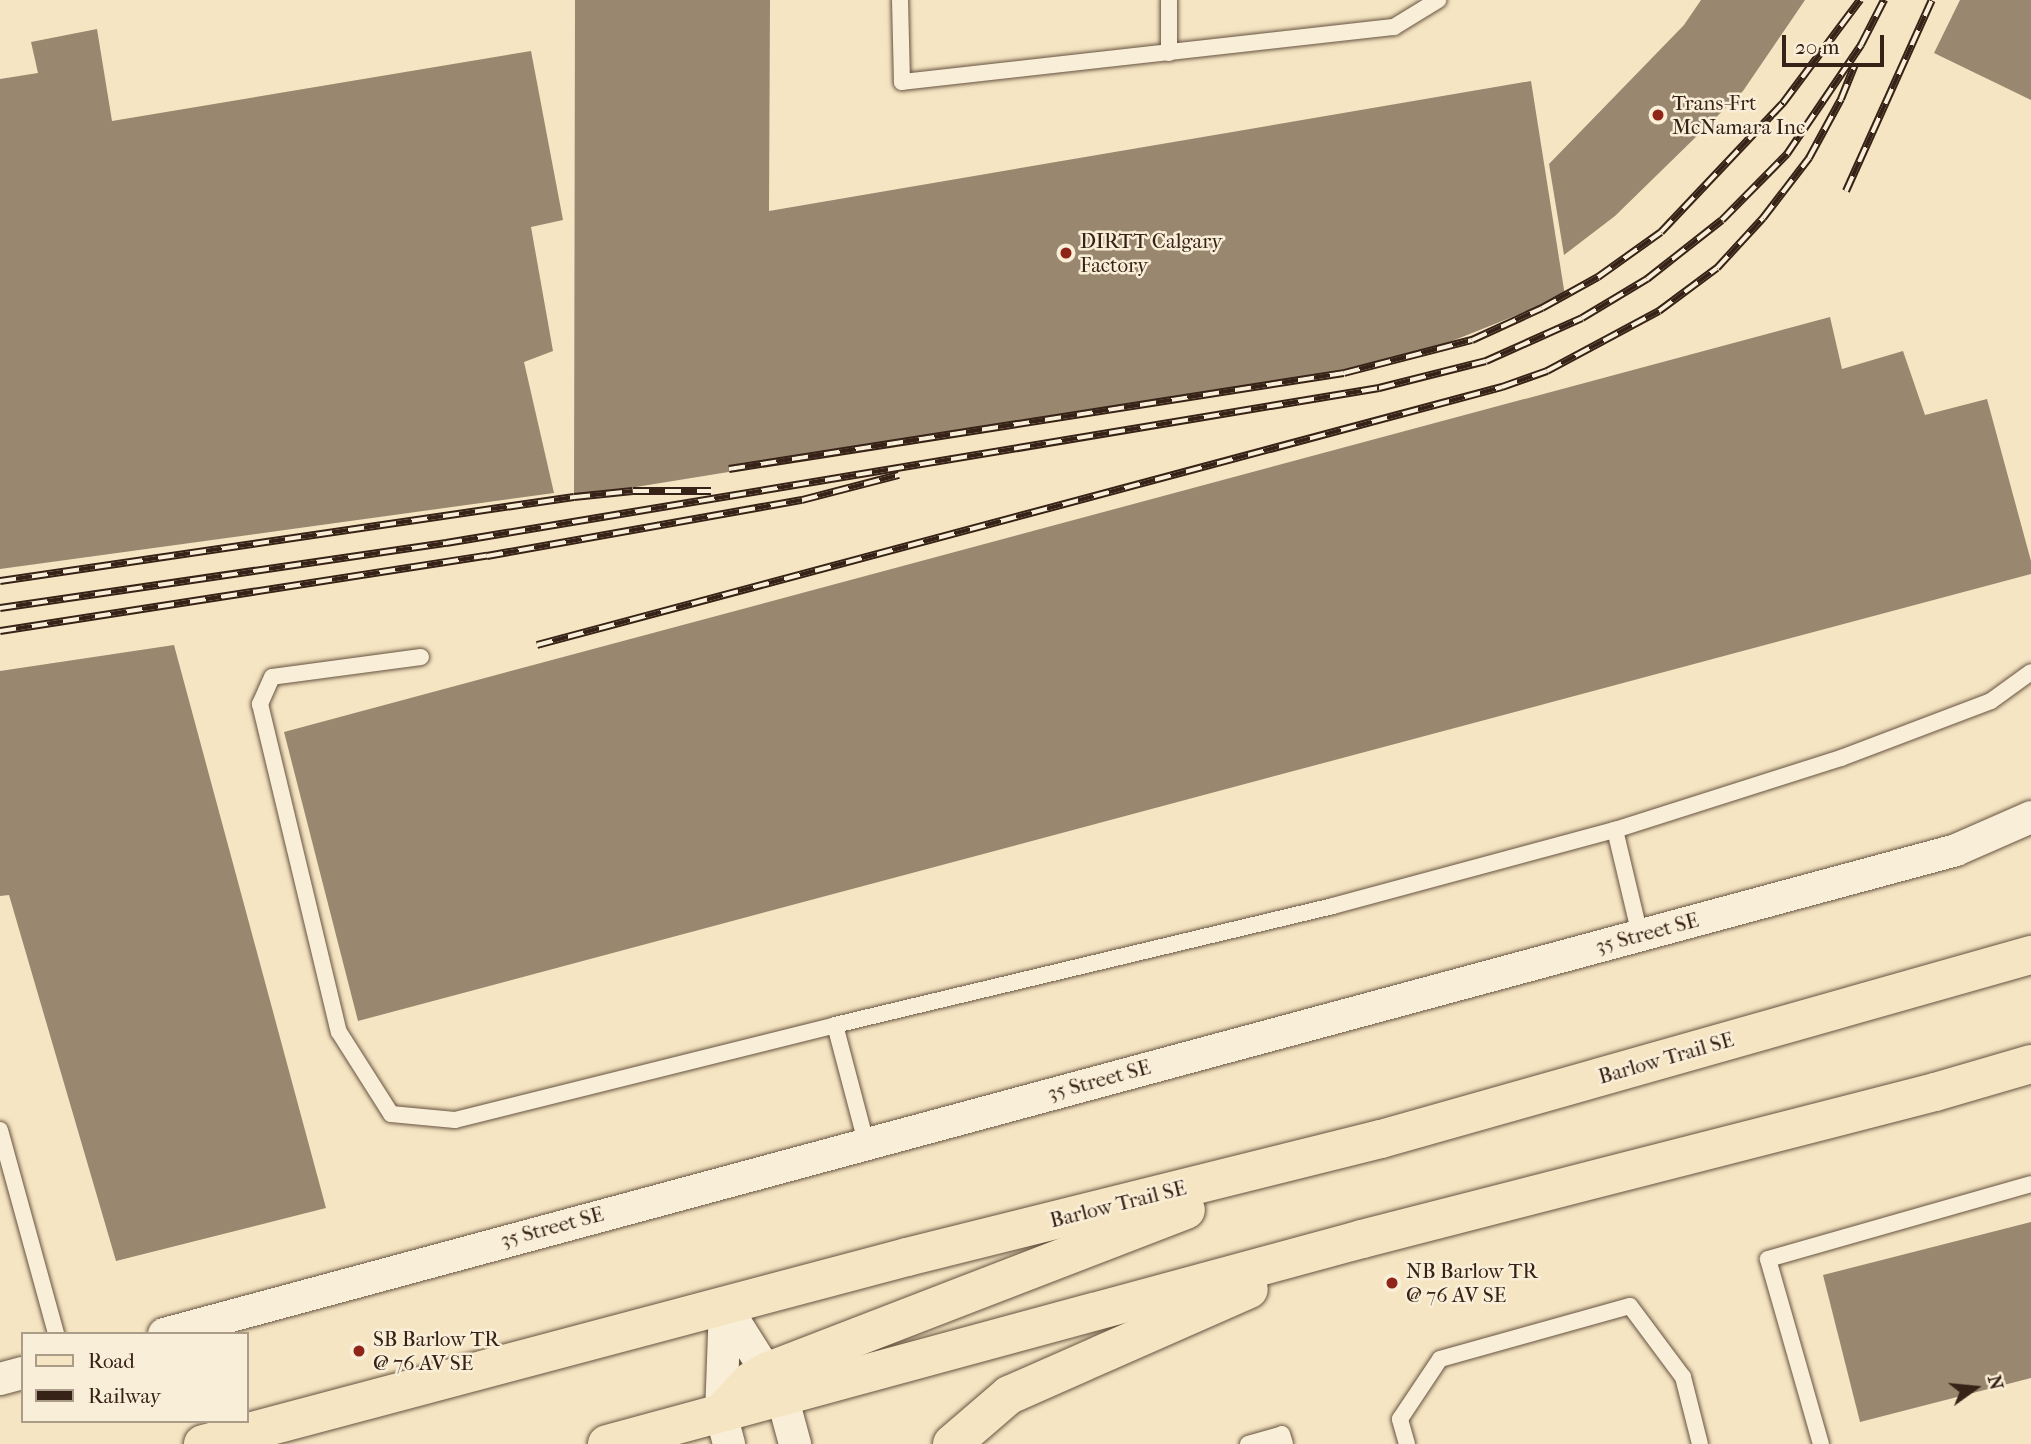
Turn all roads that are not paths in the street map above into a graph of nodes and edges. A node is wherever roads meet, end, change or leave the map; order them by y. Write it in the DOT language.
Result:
graph roads {
  1 [pos="900,0"];
  2 [pos="1169,0"];
  3 [pos="1438,0"];
  4 [pos="1168,53"];
  5 [pos="421,657"];
  6 [pos="2031,672"];
  7 [pos="2031,817"];
  8 [pos="1615,830"];
  9 [pos="1640,935"];
  10 [pos="2031,955"];
  11 [pos="835,1025"];
  12 [pos="2031,1064"];
  13 [pos="2031,1073"];
  14 [pos="1935,1092"];
  15 [pos="0,1130"];
  16 [pos="1381,1139"];
  17 [pos="866,1142"];
  18 [pos="2031,1184"];
  19 [pos="1362,1239"];
  20 [pos="725,1306"];
  21 [pos="55,1332"];
  22 [pos="171,1332"];
  23 [pos="21,1374"];
  24 [pos="0,1379"];
  25 [pos="774,1384"];
  26 [pos="725,1429"];
  27 [pos="203,1444"];
  28 [pos="607,1444"];
  29 [pos="794,1444"];
  30 [pos="952,1444"];
  31 [pos="1248,1444"];
  32 [pos="1285,1444"];
  33 [pos="1407,1444"];
  34 [pos="1700,1444"];
  35 [pos="1821,1444"];
  1 -- 4 [label="lane"];
  2 -- 4 [label="lane"];
  3 -- 4 [label="lane"];
  5 -- 11 [label="lane"];
  6 -- 8 [label="lane"];
  7 -- 9 [label="street, 35 Street SE"];
  8 -- 9 [label="lane"];
  8 -- 11 [label="lane"];
  9 -- 17 [label="street, 35 Street SE"];
  10 -- 16 [label="main road, Barlow Trail SE"];
  11 -- 17 [label="lane"];
  12 -- 14 [label="main road"];
  13 -- 14 [label="main road"];
  14 -- 19 [label="main road"];
  15 -- 21 [label="lane"];
  16 -- 20 [label="main road, Barlow Trail SE"];
  16 -- 25 [label="main road"];
  17 -- 22 [label="street, 35 Street SE"];
  18 -- 35 [label="lane"];
  19 -- 25 [label="main road"];
  19 -- 30 [label="main road"];
  20 -- 25 [label="street"];
  20 -- 26 [label="street"];
  20 -- 27 [label="main road, Barlow Trail SE"];
  23 -- 24 [label="street"];
  25 -- 26 [label="main road"];
  25 -- 29 [label="street"];
  26 -- 28 [label="main road"];
  31 -- 32 [label="lane"];
  33 -- 34 [label="lane"];
}
